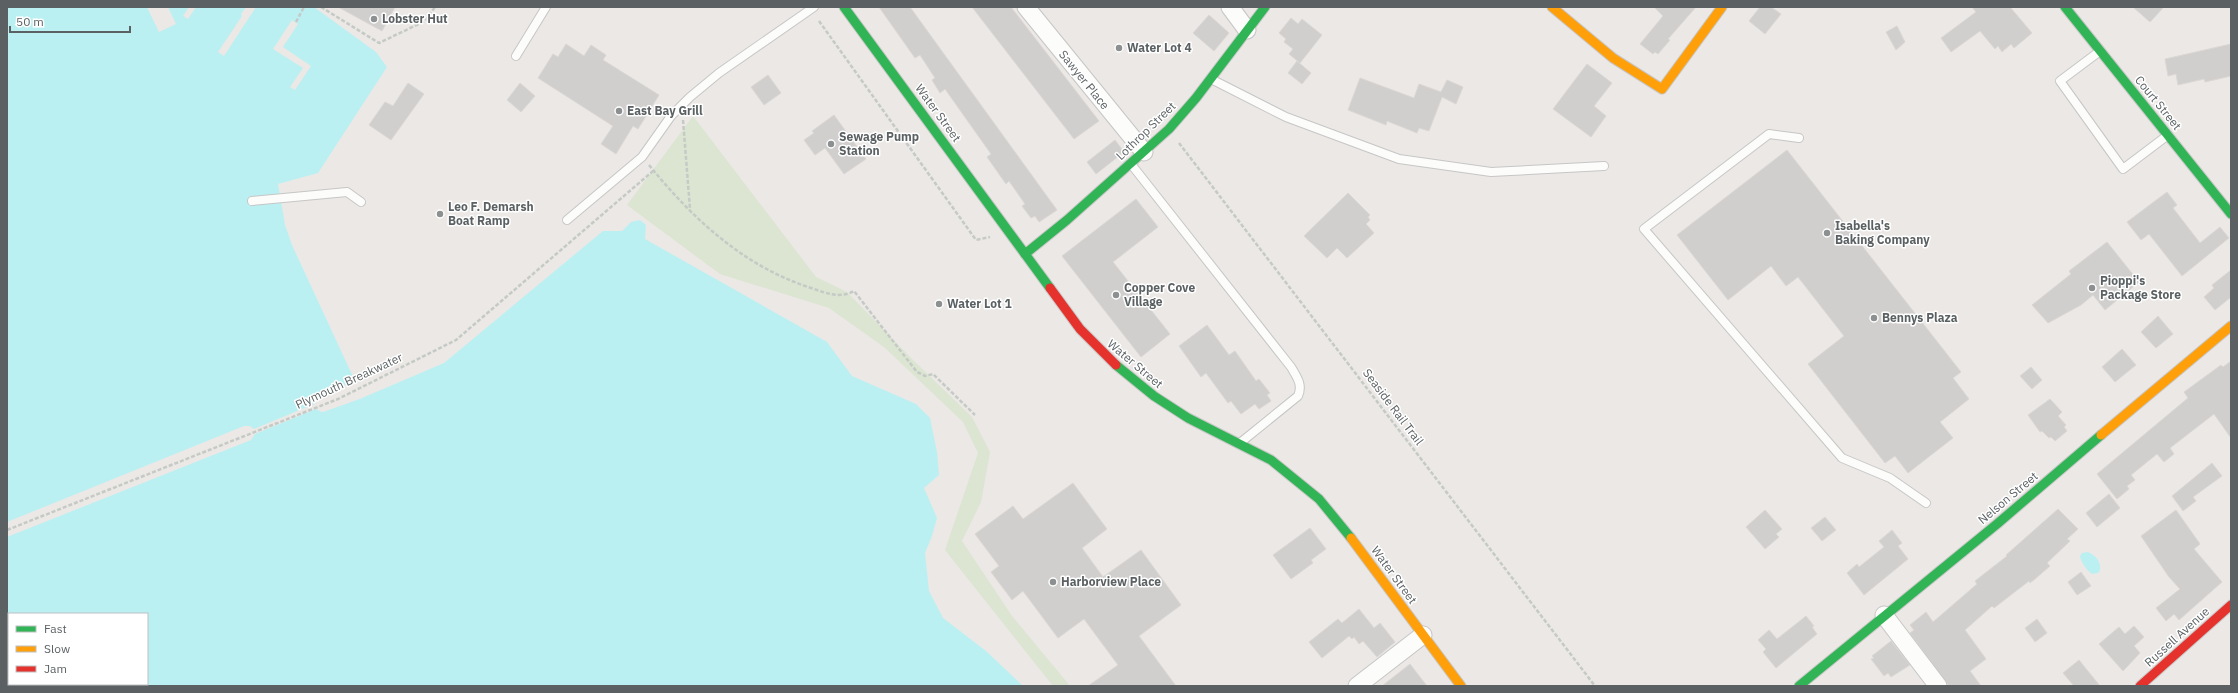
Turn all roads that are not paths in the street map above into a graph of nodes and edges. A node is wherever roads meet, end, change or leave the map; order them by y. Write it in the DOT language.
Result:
graph roads {
  1 [pos="546,7"];
  2 [pos="814,7"];
  3 [pos="844,7"];
  4 [pos="1026,7"];
  5 [pos="1230,7"];
  6 [pos="1265,7"];
  7 [pos="1552,7"];
  8 [pos="1722,7"];
  9 [pos="2065,7"];
  10 [pos="1247,30"];
  11 [pos="2101,51"];
  12 [pos="516,56"];
  13 [pos="1210,79"];
  14 [pos="2168,135"];
  15 [pos="1798,138"];
  16 [pos="1137,158"];
  17 [pos="1604,166"];
  18 [pos="252,201"];
  19 [pos="361,202"];
  20 [pos="2231,214"];
  21 [pos="567,220"];
  22 [pos="1025,254"];
  23 [pos="2231,326"];
  24 [pos="1239,444"];
  25 [pos="1926,503"];
  26 [pos="2231,605"];
  27 [pos="1884,615"];
  28 [pos="1423,635"];
  29 [pos="1806,684"];
  30 [pos="1357,686"];
  31 [pos="1461,686"];
  32 [pos="1938,686"];
  33 [pos="2140,686"];
  1 -- 12 [label="lane"];
  2 -- 21 [label="lane"];
  3 -- 22 [label="main road, Water Street"];
  4 -- 16 [label="street, Sawyer Place"];
  5 -- 10 [label="street"];
  6 -- 10 [label="main road, Lothrop Street"];
  7 -- 8 [label="main road"];
  9 -- 11 [label="main road, Court Street"];
  10 -- 13 [label="main road, Lothrop Street"];
  11 -- 14 [label="main road, Court Street"];
  11 -- 14 [label="lane"];
  13 -- 16 [label="main road, Lothrop Street"];
  13 -- 17 [label="lane"];
  14 -- 20 [label="main road, Court Street"];
  15 -- 25 [label="lane"];
  16 -- 22 [label="main road, Lothrop Street"];
  16 -- 24 [label="lane"];
  18 -- 19 [label="lane"];
  22 -- 24 [label="main road, Water Street"];
  23 -- 27 [label="main road, Nelson Street"];
  24 -- 28 [label="main road, Water Street"];
  26 -- 33 [label="main road, Russell Avenue"];
  27 -- 29 [label="main road, Nelson Street"];
  27 -- 32 [label="street"];
  28 -- 30 [label="street"];
  28 -- 31 [label="main road, Water Street"];
}
